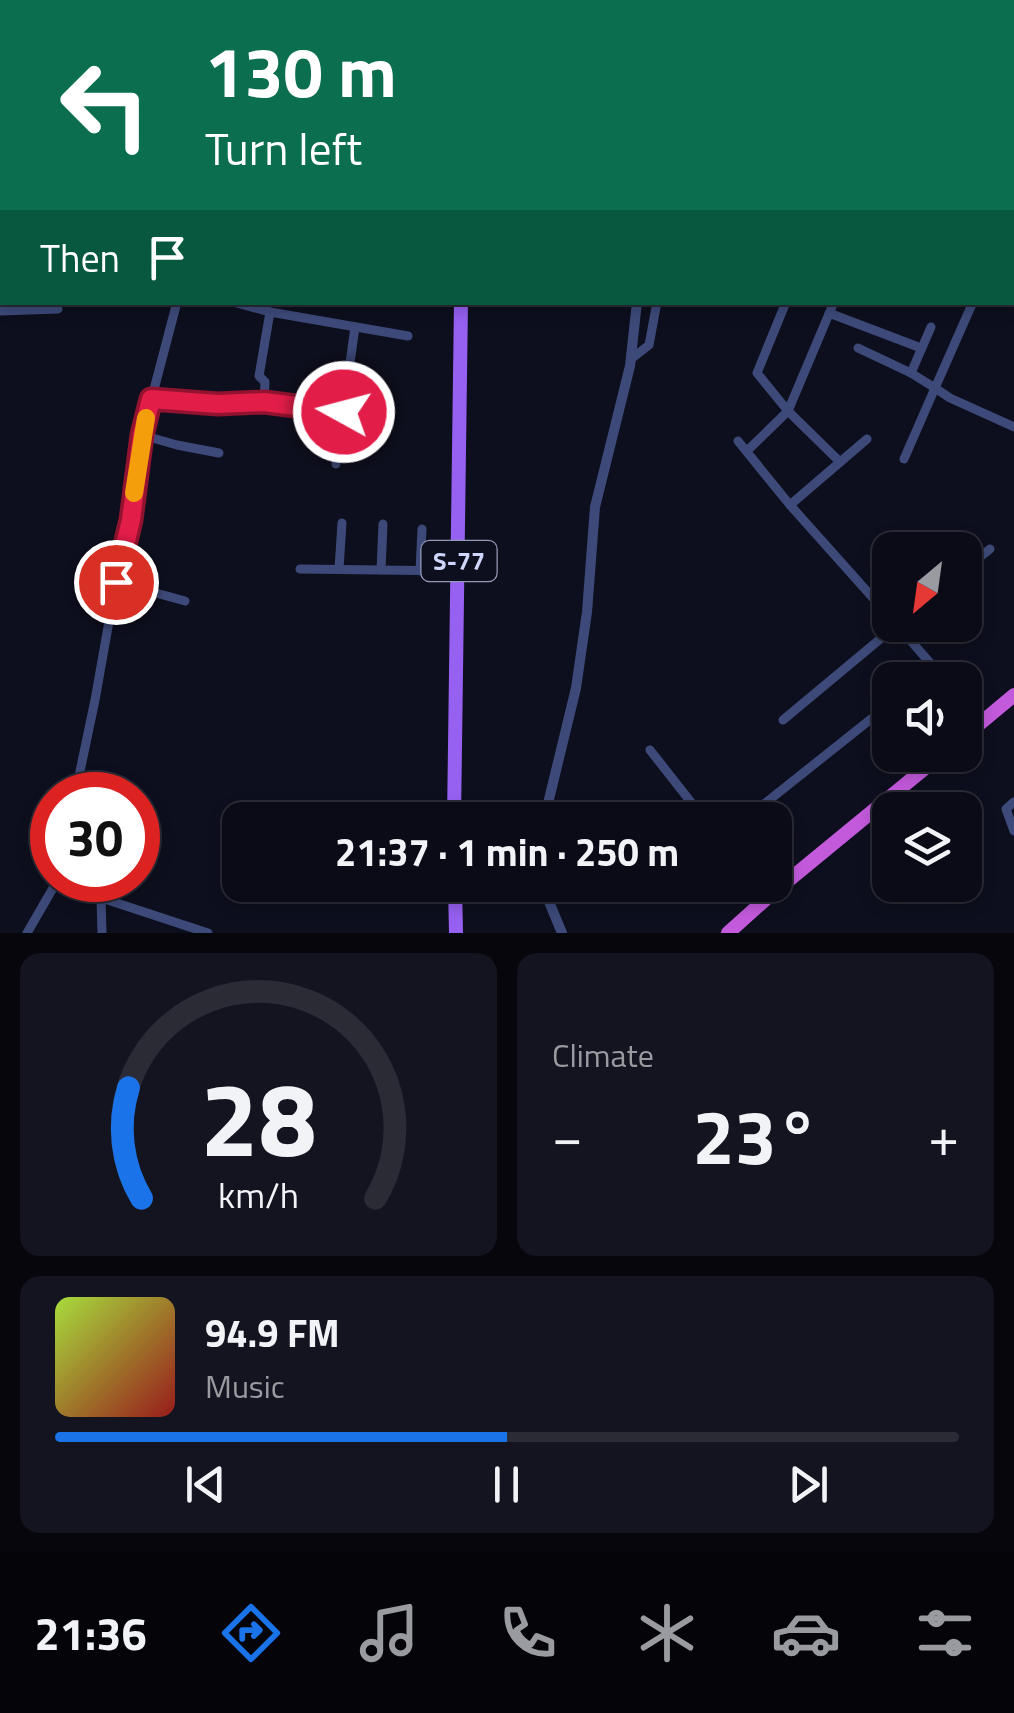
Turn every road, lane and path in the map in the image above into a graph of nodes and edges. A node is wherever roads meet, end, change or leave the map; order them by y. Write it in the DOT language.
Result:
graph roads {
  1 [pos="175,305"];
  2 [pos="244,305"];
  3 [pos="461,305"];
  4 [pos="637,305"];
  5 [pos="656,305"];
  6 [pos="785,305"];
  7 [pos="832,305"];
  8 [pos="972,305"];
  9 [pos="58,309"];
  10 [pos="0,311"];
  11 [pos="270,312"];
  12 [pos="931,326"];
  13 [pos="355,327"];
  14 [pos="408,336"];
  15 [pos="858,348"];
  16 [pos="921,348"];
  17 [pos="631,359"];
  18 [pos="911,373"];
  19 [pos="935,388"];
  20 [pos="151,399"];
  21 [pos="264,402"];
  22 [pos="788,411"];
  23 [pos="344,412"];
  24 [pos="1014,427"];
  25 [pos="142,435"];
  26 [pos="867,438"];
  27 [pos="738,441"];
  28 [pos="747,451"];
  29 [pos="219,453"];
  30 [pos="904,459"];
  31 [pos="840,462"];
  32 [pos="336,464"];
  33 [pos="790,505"];
  34 [pos="342,523"];
  35 [pos="383,524"];
  36 [pos="422,529"];
  37 [pos="990,549"];
  38 [pos="982,555"];
  39 [pos="300,568"];
  40 [pos="339,569"];
  41 [pos="382,570"];
  42 [pos="420,571"];
  43 [pos="458,572"];
  44 [pos="116,582"];
  45 [pos="872,598"];
  46 [pos="185,601"];
  47 [pos="929,662"];
  48 [pos="1014,695"];
  49 [pos="871,719"];
  50 [pos="783,720"];
  51 [pos="982,722"];
  52 [pos="650,750"];
  53 [pos="80,772"];
  54 [pos="920,772"];
  55 [pos="454,802"];
  56 [pos="548,802"];
  57 [pos="691,802"];
  58 [pos="767,802"];
  59 [pos="1014,802"];
  60 [pos="1014,831"];
  61 [pos="792,877"];
  62 [pos="45,902"];
  63 [pos="101,902"];
  64 [pos="113,902"];
  65 [pos="455,902"];
  66 [pos="549,902"];
  67 [pos="763,902"];
  68 [pos="27,933"];
  69 [pos="102,933"];
  70 [pos="208,933"];
  71 [pos="456,933"];
  72 [pos="562,933"];
  73 [pos="728,933"];
  1 -- 20 [label="street"];
  2 -- 11 [label="street"];
  3 -- 43 [label="main road, S-77"];
  4 -- 17 [label="street"];
  5 -- 17 [label="street"];
  6 -- 22 [label="street"];
  7 -- 16 [label="street"];
  7 -- 22 [label="street"];
  8 -- 19 [label="street"];
  9 -- 10 [label="street"];
  11 -- 13 [label="street"];
  11 -- 21 [label="street"];
  12 -- 16 [label="street"];
  13 -- 14 [label="street"];
  13 -- 23 [label="street"];
  15 -- 18 [label="street"];
  16 -- 18 [label="street"];
  17 -- 56 [label="street"];
  18 -- 19 [label="street"];
  19 -- 24 [label="street"];
  19 -- 30 [label="street"];
  20 -- 21 [label="street"];
  20 -- 25 [label="street"];
  21 -- 23 [label="street"];
  22 -- 28 [label="street"];
  22 -- 31 [label="street"];
  23 -- 32 [label="street"];
  25 -- 29 [label="street"];
  25 -- 44 [label="street"];
  26 -- 31 [label="street"];
  27 -- 28 [label="street"];
  28 -- 33 [label="street"];
  31 -- 33 [label="street"];
  33 -- 45 [label="street"];
  34 -- 40 [label="street"];
  35 -- 41 [label="street"];
  36 -- 42 [label="street"];
  37 -- 38 [label="street"];
  39 -- 40 [label="street"];
  40 -- 41 [label="street"];
  41 -- 42 [label="street"];
  42 -- 43 [label="street"];
  43 -- 55 [label="main road, S-77"];
  44 -- 46 [label="street"];
  44 -- 53 [label="street"];
  47 -- 50 [label="street"];
  48 -- 51 [label="highway"];
  49 -- 58 [label="street"];
  52 -- 57 [label="street"];
  54 -- 61 [label="highway"];
  59 -- 60 [label="street"];
  62 -- 68 [label="street"];
  63 -- 69 [label="street"];
  64 -- 70 [label="street"];
  65 -- 71 [label="main road"];
  66 -- 72 [label="street"];
  67 -- 73 [label="highway"];
}
